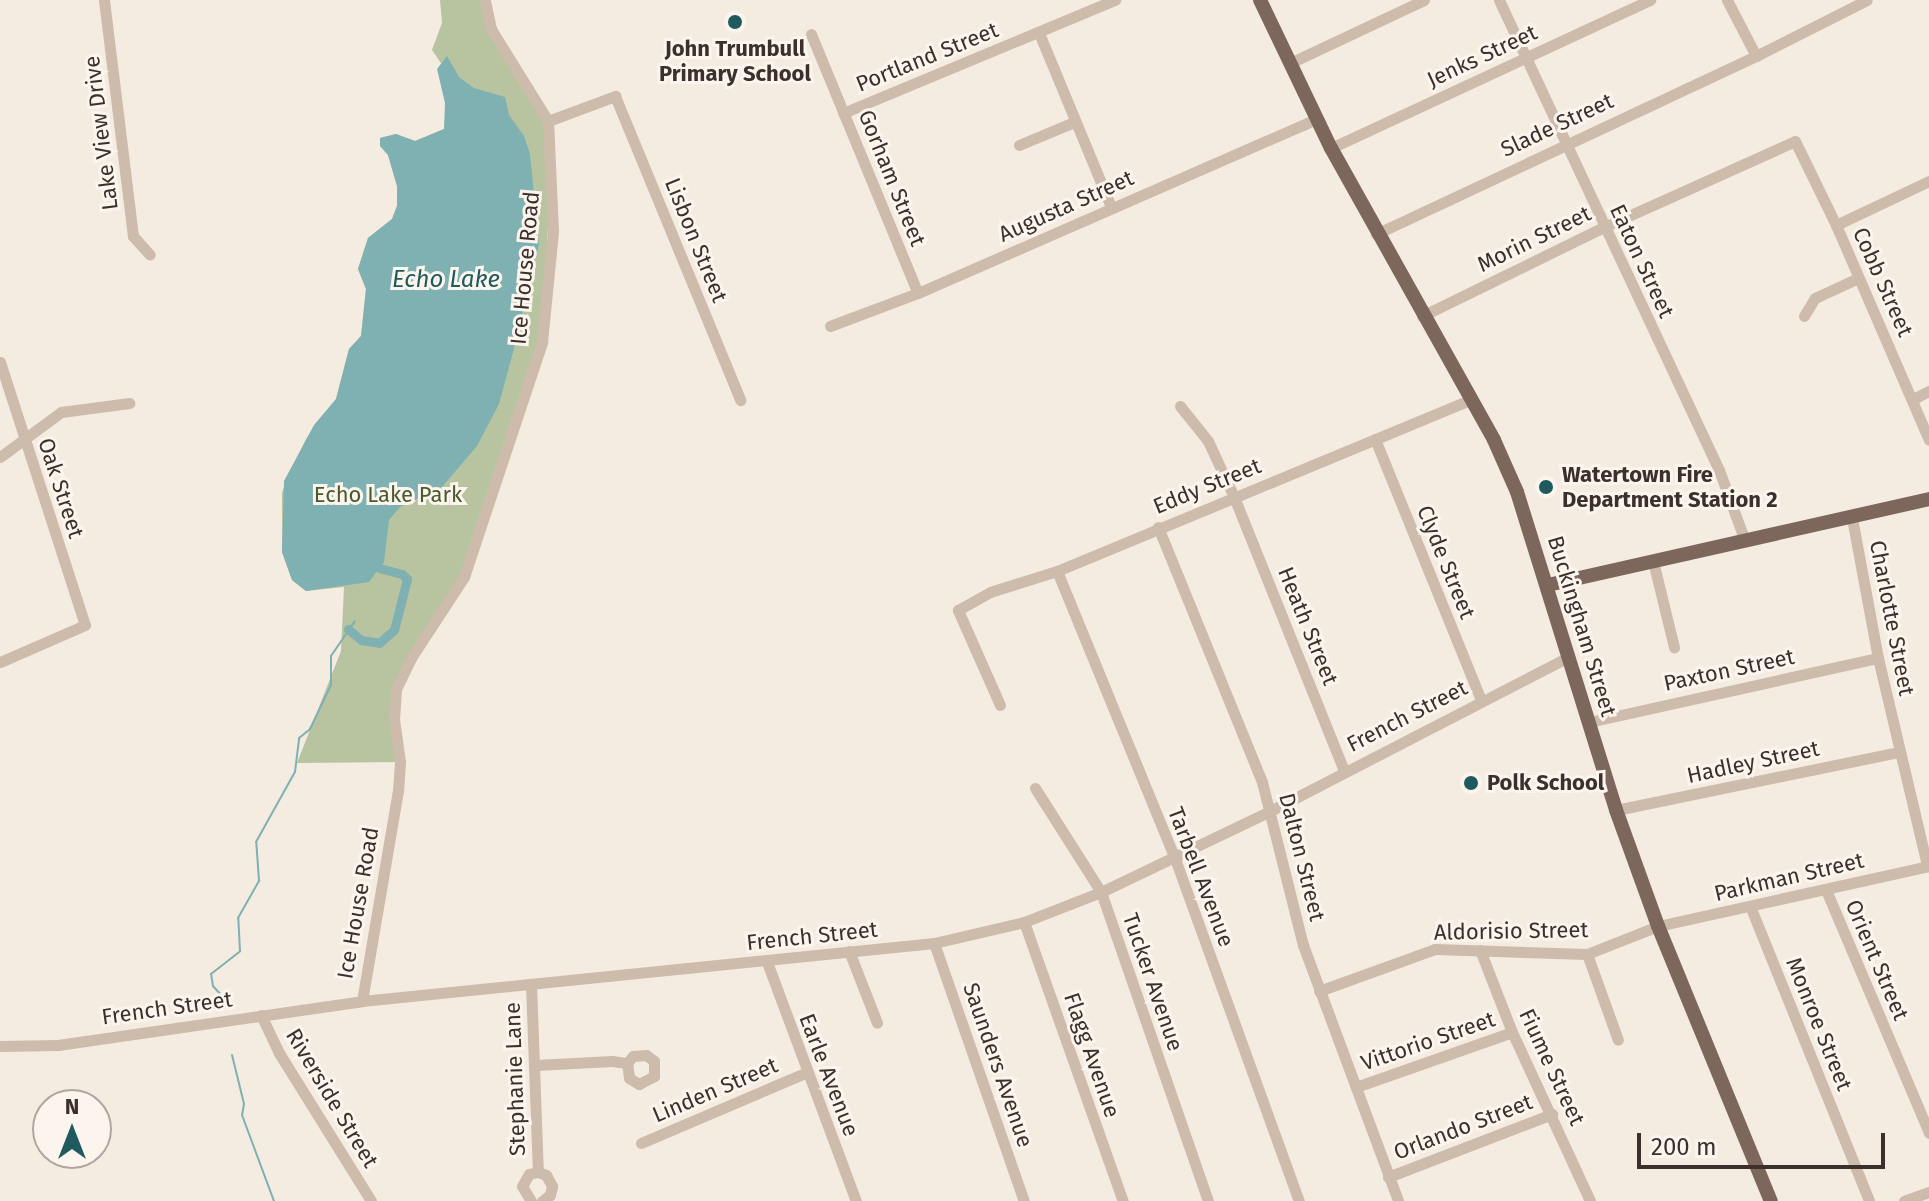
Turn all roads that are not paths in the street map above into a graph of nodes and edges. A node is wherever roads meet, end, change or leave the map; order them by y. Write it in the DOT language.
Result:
graph roads {
  1 [pos="104,0"];
  2 [pos="485,0"];
  3 [pos="1115,0"];
  4 [pos="1260,0"];
  5 [pos="1424,0"];
  6 [pos="1499,0"];
  7 [pos="1650,0"];
  8 [pos="1727,0"];
  9 [pos="1867,0"];
  10 [pos="1039,33"];
  11 [pos="811,34"];
  12 [pos="1756,56"];
  13 [pos="1525,58"];
  14 [pos="1290,63"];
  15 [pos="843,113"];
  16 [pos="1317,119"];
  17 [pos="548,121"];
  18 [pos="1074,122"];
  19 [pos="1795,141"];
  20 [pos="1565,143"];
  21 [pos="1019,145"];
  22 [pos="1331,148"];
  23 [pos="1929,181"];
  24 [pos="1111,207"];
  25 [pos="1836,225"];
  26 [pos="1604,227"];
  27 [pos="1376,234"];
  28 [pos="150,255"];
  29 [pos="1858,278"];
  30 [pos="918,293"];
  31 [pos="1422,316"];
  32 [pos="1804,316"];
  33 [pos="830,326"];
  34 [pos="0,362"];
  35 [pos="1929,391"];
  36 [pos="1472,399"];
  37 [pos="1913,399"];
  38 [pos="740,400"];
  39 [pos="129,403"];
  40 [pos="1180,406"];
  41 [pos="24,439"];
  42 [pos="1375,439"];
  43 [pos="1929,440"];
  44 [pos="0,457"];
  45 [pos="1234,497"];
  46 [pos="1929,499"];
  47 [pos="1852,518"];
  48 [pos="1158,527"];
  49 [pos="1745,541"];
  50 [pos="1653,561"];
  51 [pos="1057,571"];
  52 [pos="1548,585"];
  53 [pos="1674,647"];
  54 [pos="1569,657"];
  55 [pos="1878,658"];
  56 [pos="0,662"];
  57 [pos="1481,700"];
  58 [pos="1000,705"];
  59 [pos="1589,722"];
  60 [pos="1899,752"];
  61 [pos="1344,771"];
  62 [pos="1035,788"];
  63 [pos="1616,810"];
  64 [pos="1270,811"];
  65 [pos="1174,856"];
  66 [pos="1928,866"];
  67 [pos="1826,890"];
  68 [pos="1101,892"];
  69 [pos="1750,906"];
  70 [pos="1024,922"];
  71 [pos="1658,926"];
  72 [pos="934,943"];
  73 [pos="1480,950"];
  74 [pos="849,951"];
  75 [pos="1587,954"];
  76 [pos="767,962"];
  77 [pos="531,984"];
  78 [pos="1319,991"];
  79 [pos="362,1001"];
  80 [pos="261,1015"];
  81 [pos="877,1023"];
  82 [pos="1512,1032"];
  83 [pos="1618,1040"];
  84 [pos="0,1046"];
  85 [pos="627,1063"];
  86 [pos="536,1065"];
  87 [pos="805,1073"];
  88 [pos="1356,1087"];
  89 [pos="1552,1114"];
  90 [pos="1929,1133"];
  91 [pos="641,1143"];
  92 [pos="538,1172"];
  93 [pos="1388,1177"];
  94 [pos="1929,1192"];
  95 [pos="371,1201"];
  96 [pos="531,1201"];
  97 [pos="542,1201"];
  98 [pos="856,1201"];
  99 [pos="1024,1201"];
  100 [pos="1123,1201"];
  101 [pos="1208,1201"];
  102 [pos="1299,1201"];
  103 [pos="1398,1201"];
  104 [pos="1590,1201"];
  105 [pos="1771,1201"];
  106 [pos="1869,1201"];
  107 [pos="1904,1201"];
  1 -- 28 [label="street, Lake View Drive"];
  2 -- 17 [label="street, Ice House Road"];
  3 -- 10 [label="street, Portland Street"];
  4 -- 14 [label="main road, Buckingham Street"];
  5 -- 14 [label="street"];
  6 -- 13 [label="street, Eaton Street"];
  7 -- 13 [label="street, Jenks Street"];
  8 -- 12 [label="street"];
  9 -- 12 [label="street, Slade Street"];
  10 -- 15 [label="street, Portland Street"];
  10 -- 18 [label="street"];
  11 -- 15 [label="street, Gorham Street"];
  12 -- 20 [label="street, Slade Street"];
  13 -- 20 [label="street, Eaton Street"];
  13 -- 22 [label="street, Jenks Street"];
  14 -- 16 [label="main road, Buckingham Street"];
  15 -- 30 [label="street, Gorham Street"];
  16 -- 22 [label="main road, Buckingham Street"];
  16 -- 24 [label="street, Augusta Street"];
  17 -- 38 [label="street, Lisbon Street"];
  17 -- 79 [label="street, Ice House Road"];
  18 -- 21 [label="street"];
  18 -- 24 [label="street"];
  19 -- 25 [label="street, Cobb Street"];
  19 -- 26 [label="street, Morin Street"];
  20 -- 26 [label="street, Eaton Street"];
  20 -- 27 [label="street, Slade Street"];
  22 -- 27 [label="main road, Buckingham Street"];
  23 -- 25 [label="street"];
  24 -- 30 [label="street, Augusta Street"];
  25 -- 29 [label="street, Cobb Street"];
  26 -- 31 [label="street, Morin Street"];
  26 -- 49 [label="street, Eaton Street"];
  27 -- 31 [label="main road, Buckingham Street"];
  29 -- 32 [label="street"];
  29 -- 37 [label="street, Cobb Street"];
  30 -- 33 [label="street, Augusta Street"];
  31 -- 36 [label="main road, Buckingham Street"];
  34 -- 41 [label="street, Oak Street"];
  35 -- 37 [label="street"];
  36 -- 42 [label="street, Eddy Street"];
  36 -- 52 [label="main road, Buckingham Street"];
  37 -- 43 [label="street, Cobb Street"];
  39 -- 41 [label="street"];
  40 -- 45 [label="street, Heath Street"];
  41 -- 44 [label="street"];
  41 -- 56 [label="street, Oak Street"];
  42 -- 45 [label="street, Eddy Street"];
  42 -- 57 [label="street, Clyde Street"];
  45 -- 48 [label="street, Eddy Street"];
  45 -- 61 [label="street, Heath Street"];
  46 -- 47 [label="main road"];
  47 -- 49 [label="main road"];
  47 -- 55 [label="street, Charlotte Street"];
  48 -- 51 [label="street, Eddy Street"];
  48 -- 64 [label="street, Dalton Street"];
  49 -- 50 [label="main road"];
  50 -- 52 [label="main road"];
  50 -- 53 [label="street"];
  51 -- 58 [label="street, Eddy Street"];
  51 -- 65 [label="street, Tarbell Avenue"];
  52 -- 54 [label="main road, Buckingham Street"];
  54 -- 57 [label="street, French Street"];
  54 -- 59 [label="main road, Buckingham Street"];
  55 -- 59 [label="street, Paxton Street"];
  55 -- 60 [label="street, Charlotte Street"];
  57 -- 61 [label="street, French Street"];
  59 -- 63 [label="main road, Buckingham Street"];
  60 -- 63 [label="street, Hadley Street"];
  60 -- 66 [label="street, Charlotte Street"];
  61 -- 64 [label="street, French Street"];
  62 -- 68 [label="street, Tucker Avenue"];
  63 -- 71 [label="main road, Buckingham Street"];
  64 -- 65 [label="street, French Street"];
  64 -- 78 [label="street, Dalton Street"];
  65 -- 68 [label="street, French Street"];
  65 -- 102 [label="street, Tarbell Avenue"];
  66 -- 67 [label="street, Parkman Street"];
  67 -- 69 [label="street, Parkman Street"];
  67 -- 90 [label="street, Orient Street"];
  68 -- 70 [label="street, French Street"];
  68 -- 101 [label="street, Tucker Avenue"];
  69 -- 71 [label="street, Parkman Street"];
  69 -- 106 [label="street, Monroe Street"];
  70 -- 72 [label="street, French Street"];
  70 -- 100 [label="street, Flagg Avenue"];
  71 -- 75 [label="street, Aldorisio Street"];
  71 -- 105 [label="main road, Buckingham Street"];
  72 -- 74 [label="street, French Street"];
  72 -- 99 [label="street, Saunders Avenue"];
  73 -- 75 [label="street, Aldorisio Street"];
  73 -- 78 [label="street, Aldorisio Street"];
  73 -- 82 [label="street, Fiume Street"];
  74 -- 76 [label="street, French Street"];
  74 -- 81 [label="street"];
  75 -- 83 [label="street"];
  76 -- 77 [label="street, French Street"];
  76 -- 87 [label="street, Earle Avenue"];
  77 -- 79 [label="street, French Street"];
  77 -- 86 [label="street, Stephanie Lane"];
  78 -- 88 [label="street, Dalton Street"];
  79 -- 80 [label="street, French Street"];
  80 -- 84 [label="street, French Street"];
  80 -- 95 [label="street, Riverside Street"];
  82 -- 88 [label="street, Vittorio Street"];
  82 -- 89 [label="street, Fiume Street"];
  85 -- 86 [label="street"];
  86 -- 92 [label="street, Stephanie Lane"];
  87 -- 91 [label="street, Linden Street"];
  87 -- 98 [label="street, Earle Avenue"];
  88 -- 93 [label="street, Dalton Street"];
  89 -- 93 [label="street, Orlando Street"];
  89 -- 104 [label="street, Fiume Street"];
  92 -- 96 [label="street, Stephanie Lane"];
  92 -- 97 [label="street, Stephanie Lane"];
  93 -- 103 [label="street, Dalton Street"];
  94 -- 107 [label="street"];
}
